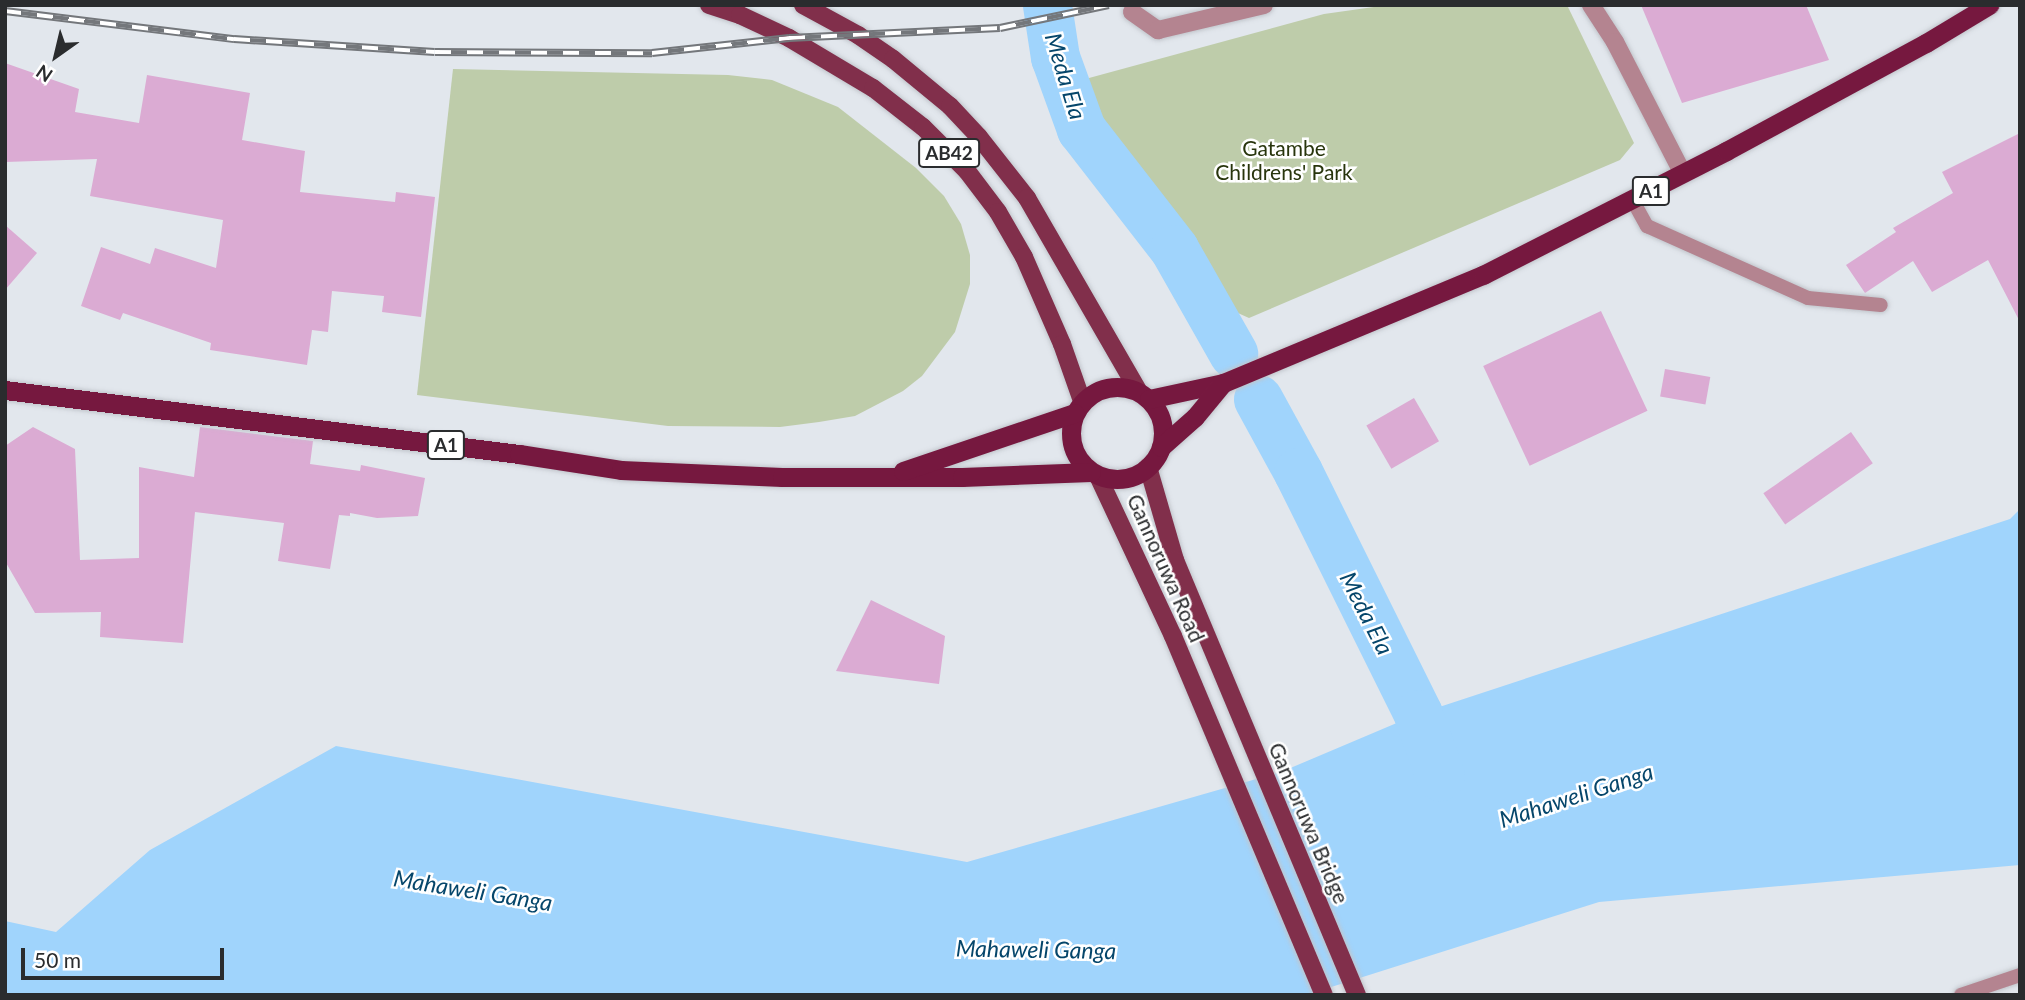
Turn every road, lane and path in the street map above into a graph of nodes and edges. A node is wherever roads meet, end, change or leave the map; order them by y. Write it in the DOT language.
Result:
graph roads {
  1 [pos="709,5"];
  2 [pos="803,5"];
  3 [pos="1264,5"];
  4 [pos="1591,5"];
  5 [pos="1989,5"];
  6 [pos="1132,12"];
  7 [pos="1683,174"];
  8 [pos="1633,201"];
  9 [pos="1881,305"];
  10 [pos="1223,383"];
  11 [pos="5,390"];
  12 [pos="1144,396"];
  13 [pos="1078,407"];
  14 [pos="1161,447"];
  15 [pos="1148,467"];
  16 [pos="1094,474"];
  17 [pos="889,476"];
  18 [pos="1218,668"];
  19 [pos="2020,975"];
  20 [pos="1324,995"];
  21 [pos="1357,995"];
  22 [pos="1961,995"];
  1 -- 13 [label="main road, AB42"];
  2 -- 12 [label="main road, AB42"];
  3 -- 6 [label="street"];
  4 -- 7 [label="street"];
  5 -- 7 [label="highway, A1"];
  7 -- 8 [label="highway, A1"];
  8 -- 9 [label="lane"];
  8 -- 10 [label="highway, A1"];
  10 -- 12 [label="highway, A1"];
  10 -- 14 [label="highway, A1"];
  11 -- 17 [label="highway, A1"];
  12 -- 13 [label="highway"];
  12 -- 14 [label="highway"];
  13 -- 16 [label="highway"];
  13 -- 17 [label="highway, A1"];
  14 -- 15 [label="highway"];
  15 -- 16 [label="highway"];
  15 -- 18 [label="main road, Gannoruwa Road"];
  16 -- 17 [label="highway, A1"];
  16 -- 20 [label="main road, Gannoruwa Road"];
  18 -- 21 [label="main road, Gannoruwa Bridge"];
  19 -- 22 [label="lane"];
}
